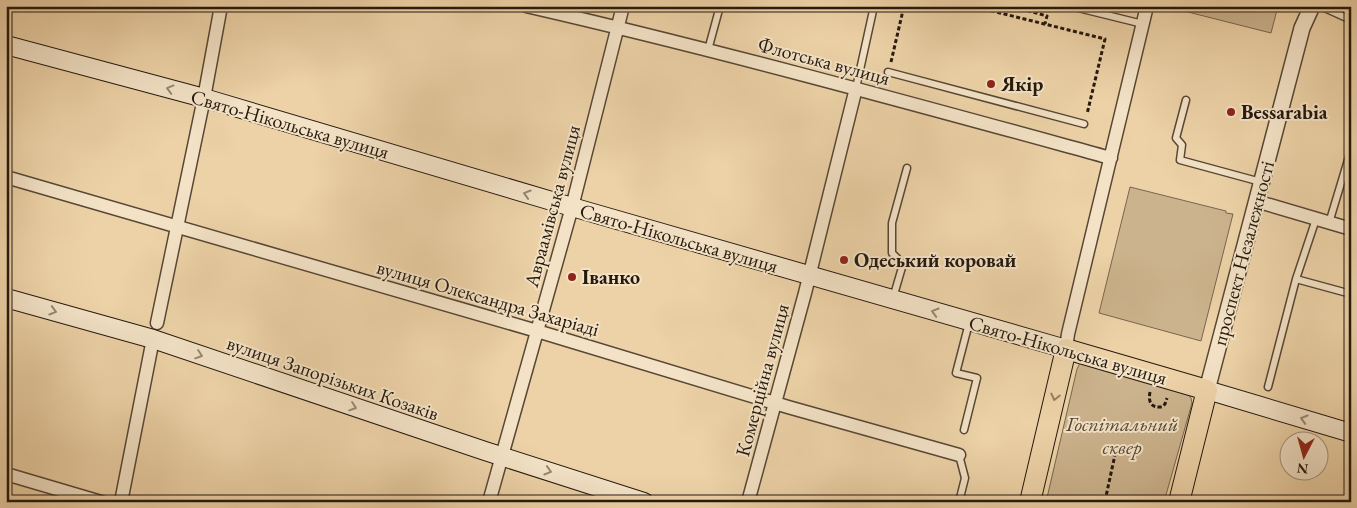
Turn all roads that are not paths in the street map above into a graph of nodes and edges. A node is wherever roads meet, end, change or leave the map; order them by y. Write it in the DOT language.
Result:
graph roads {
  1 [pos="221,6"];
  2 [pos="526,6"];
  3 [pos="623,6"];
  4 [pos="720,6"];
  5 [pos="874,6"];
  6 [pos="1070,6"];
  7 [pos="1148,6"];
  8 [pos="1312,6"];
  9 [pos="1320,6"];
  10 [pos="1351,20"];
  11 [pos="1143,24"];
  12 [pos="618,27"];
  13 [pos="6,45"];
  14 [pos="708,50"];
  15 [pos="888,72"];
  16 [pos="856,88"];
  17 [pos="204,98"];
  18 [pos="1186,100"];
  19 [pos="1084,124"];
  20 [pos="1351,150"];
  21 [pos="1111,158"];
  22 [pos="907,168"];
  23 [pos="6,177"];
  24 [pos="1261,182"];
  25 [pos="1256,201"];
  26 [pos="572,207"];
  27 [pos="1316,219"];
  28 [pos="1329,223"];
  29 [pos="176,227"];
  30 [pos="1351,229"];
  31 [pos="809,276"];
  32 [pos="1296,279"];
  33 [pos="1351,294"];
  34 [pos="6,298"];
  35 [pos="892,300"];
  36 [pos="969,322"];
  37 [pos="154,331"];
  38 [pos="537,331"];
  39 [pos="1066,349"];
  40 [pos="1268,387"];
  41 [pos="1207,390"];
  42 [pos="775,403"];
  43 [pos="964,430"];
  44 [pos="1351,433"];
  45 [pos="959,456"];
  46 [pos="501,457"];
  47 [pos="6,474"];
  48 [pos="100,502"];
  49 [pos="121,502"];
  50 [pos="489,502"];
  51 [pos="644,502"];
  52 [pos="748,502"];
  53 [pos="959,502"];
  54 [pos="1030,502"];
  55 [pos="1179,502"];
  1 -- 17 [label="street"];
  2 -- 12 [label="street, Флотська вулиця"];
  3 -- 12 [label="street, Авраамівська вулиця"];
  4 -- 14 [label="lane"];
  5 -- 16 [label="lane, Комерційна вулиця"];
  6 -- 11 [label="lane"];
  7 -- 11 [label="street"];
  8 -- 24 [label="street, проспект Незалежності"];
  9 -- 10 [label="lane"];
  11 -- 21 [label="street"];
  12 -- 14 [label="street, Флотська вулиця"];
  12 -- 26 [label="street, Авраамівська вулиця"];
  17 -- 13 [label="main road, Свято-Нікольська вулиця, one-way"];
  14 -- 16 [label="street, Флотська вулиця"];
  15 -- 19 [label="lane"];
  16 -- 21 [label="street, Флотська вулиця"];
  16 -- 31 [label="street, Комерційна вулиця"];
  26 -- 17 [label="main road, Свято-Нікольська вулиця, one-way"];
  17 -- 29 [label="street"];
  18 -- 24 [label="lane"];
  20 -- 28 [label="lane"];
  21 -- 39 [label="street"];
  22 -- 35 [label="lane"];
  23 -- 29 [label="street, вулиця Олександра Захаріаді"];
  24 -- 25 [label="street, проспект Незалежності"];
  25 -- 27 [label="street"];
  25 -- 41 [label="street, проспект Незалежності"];
  26 -- 31 [label="main road, Свято-Нікольська вулиця"];
  26 -- 38 [label="street, Авраамівська вулиця"];
  27 -- 28 [label="street"];
  27 -- 32 [label="lane"];
  28 -- 30 [label="street"];
  29 -- 37 [label="street"];
  29 -- 38 [label="street, вулиця Олександра Захаріаді"];
  31 -- 35 [label="main road, Свято-Нікольська вулиця"];
  31 -- 42 [label="street, Комерційна вулиця"];
  32 -- 33 [label="lane"];
  32 -- 40 [label="lane"];
  34 -- 37 [label="main road, вулиця Запорізьких Козаків, one-way"];
  36 -- 35 [label="main road, Свято-Нікольська вулиця, one-way"];
  36 -- 39 [label="main road, Свято-Нікольська вулиця"];
  36 -- 43 [label="lane"];
  37 -- 46 [label="main road, вулиця Запорізьких Козаків, one-way"];
  37 -- 49 [label="street"];
  38 -- 42 [label="street, вулиця Олександра Захаріаді"];
  38 -- 46 [label="street, Авраамівська вулиця"];
  39 -- 41 [label="main road, Свято-Нікольська вулиця"];
  39 -- 54 [label="main road, one-way"];
  44 -- 41 [label="main road, Свято-Нікольська вулиця, one-way"];
  41 -- 55 [label="main road, проспект Незалежності"];
  42 -- 45 [label="street, вулиця Олександра Захаріаді"];
  42 -- 52 [label="street, Комерційна вулиця"];
  45 -- 53 [label="lane"];
  46 -- 50 [label="street, Авраамівська вулиця"];
  46 -- 51 [label="main road, вулиця Запорізьких Козаків, one-way"];
  47 -- 48 [label="street"];
}
